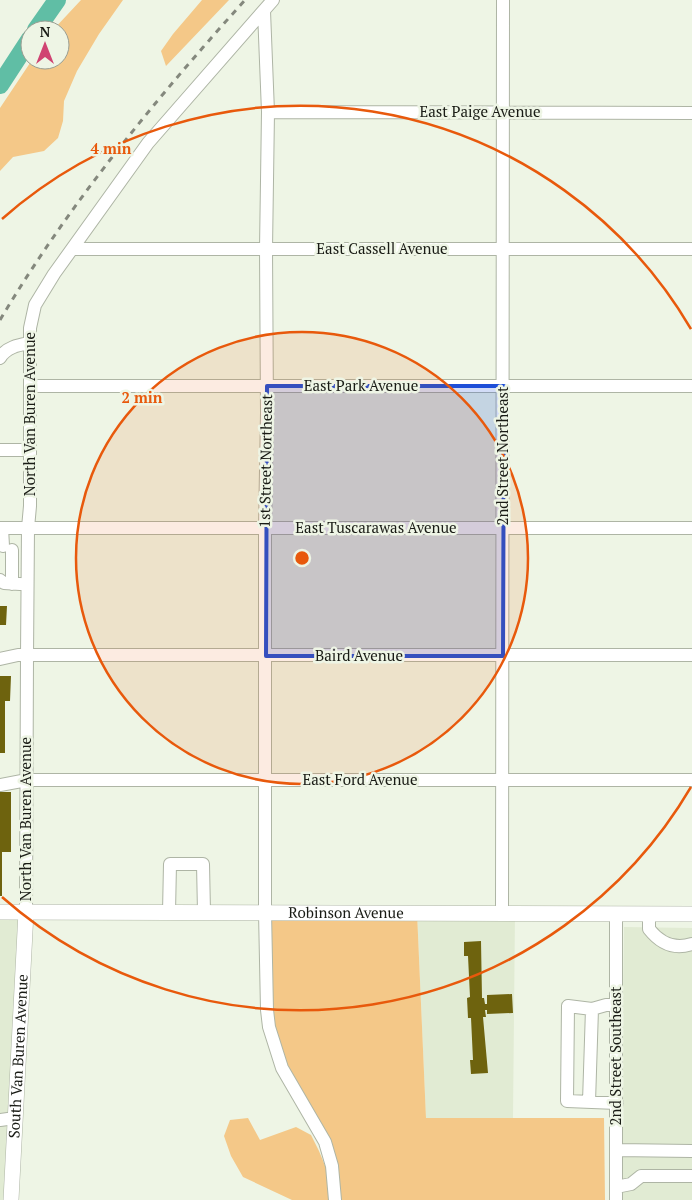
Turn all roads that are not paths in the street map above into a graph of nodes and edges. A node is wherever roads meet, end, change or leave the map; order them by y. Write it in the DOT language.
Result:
graph roads {
  1 [pos="273,0"];
  2 [pos="503,0"];
  3 [pos="264,10"];
  4 [pos="268,112"];
  5 [pos="502,112"];
  6 [pos="692,113"];
  7 [pos="692,248"];
  8 [pos="72,249"];
  9 [pos="266,249"];
  10 [pos="503,249"];
  11 [pos="30,343"];
  12 [pos="0,358"];
  13 [pos="30,386"];
  14 [pos="267,386"];
  15 [pos="504,386"];
  16 [pos="692,386"];
  17 [pos="0,450"];
  18 [pos="30,450"];
  19 [pos="1,528"];
  20 [pos="28,528"];
  21 [pos="265,528"];
  22 [pos="502,528"];
  23 [pos="692,528"];
  24 [pos="5,548"];
  25 [pos="28,550"];
  26 [pos="6,582"];
  27 [pos="28,584"];
  28 [pos="27,656"];
  29 [pos="266,656"];
  30 [pos="503,656"];
  31 [pos="692,656"];
  32 [pos="0,659"];
  33 [pos="27,780"];
  34 [pos="265,780"];
  35 [pos="502,780"];
  36 [pos="692,780"];
  37 [pos="0,785"];
  38 [pos="0,912"];
  39 [pos="26,912"];
  40 [pos="169,912"];
  41 [pos="204,912"];
  42 [pos="265,912"];
  43 [pos="502,913"];
  44 [pos="616,913"];
  45 [pos="648,913"];
  46 [pos="692,914"];
  47 [pos="692,944"];
  48 [pos="616,1005"];
  49 [pos="592,1009"];
  50 [pos="589,1102"];
  51 [pos="617,1103"];
  52 [pos="8,1119"];
  53 [pos="616,1150"];
  54 [pos="692,1151"];
  55 [pos="692,1176"];
  56 [pos="616,1193"];
  57 [pos="11,1200"];
  58 [pos="335,1200"];
  1 -- 3 [label="street, North Van Buren Avenue"];
  2 -- 5 [label="street, 2nd Street Northeast"];
  3 -- 4 [label="street, 1st Street Northeast"];
  3 -- 8 [label="street, North Van Buren Avenue"];
  4 -- 5 [label="street, East Paige Avenue"];
  4 -- 9 [label="street, 1st Street Northeast"];
  5 -- 6 [label="street, East Paige Avenue"];
  5 -- 10 [label="street, 2nd Street Northeast"];
  7 -- 10 [label="street, East Cassell Avenue"];
  8 -- 9 [label="street, East Cassell Avenue"];
  8 -- 11 [label="street, North Van Buren Avenue"];
  9 -- 10 [label="street, East Cassell Avenue"];
  9 -- 14 [label="street, 1st Street Northeast"];
  10 -- 15 [label="street, 2nd Street Northeast"];
  11 -- 12 [label="street"];
  11 -- 13 [label="street, North Van Buren Avenue"];
  13 -- 14 [label="street, East Park Avenue"];
  13 -- 18 [label="street, North Van Buren Avenue"];
  14 -- 15 [label="street, East Park Avenue"];
  14 -- 21 [label="street, 1st Street Northeast"];
  15 -- 16 [label="street, East Park Avenue"];
  15 -- 22 [label="street, 2nd Street Northeast"];
  17 -- 18 [label="street"];
  18 -- 20 [label="street, North Van Buren Avenue"];
  19 -- 20 [label="street, East Tuscarawas Avenue"];
  19 -- 24 [label="street"];
  20 -- 21 [label="street, East Tuscarawas Avenue"];
  20 -- 25 [label="street, North Van Buren Avenue"];
  21 -- 22 [label="street, East Tuscarawas Avenue"];
  21 -- 29 [label="street, 1st Street Northeast"];
  22 -- 23 [label="street, East Tuscarawas Avenue"];
  22 -- 30 [label="street, 2nd Street Northeast"];
  24 -- 25 [label="street"];
  24 -- 26 [label="street"];
  25 -- 27 [label="street, North Van Buren Avenue"];
  26 -- 27 [label="street"];
  27 -- 28 [label="street, North Van Buren Avenue"];
  28 -- 29 [label="street, Baird Avenue"];
  28 -- 32 [label="street, Baird Avenue"];
  28 -- 33 [label="street, North Van Buren Avenue"];
  29 -- 30 [label="street, Baird Avenue"];
  29 -- 34 [label="street, 1st Street Northeast"];
  30 -- 31 [label="street, Baird Avenue"];
  30 -- 35 [label="street, 2nd Street Northeast"];
  33 -- 34 [label="street, East Ford Avenue"];
  33 -- 37 [label="street, East Ford Avenue"];
  33 -- 39 [label="street, North Van Buren Avenue"];
  34 -- 35 [label="street, East Ford Avenue"];
  34 -- 42 [label="street, 1st Street Northeast"];
  35 -- 36 [label="street, East Ford Avenue"];
  35 -- 43 [label="street, 2nd Street Northeast"];
  38 -- 39 [label="main road, Robinson Avenue"];
  39 -- 40 [label="main road, Robinson Avenue"];
  39 -- 52 [label="main road, South Van Buren Avenue"];
  40 -- 41 [label="main road, Robinson Avenue"];
  40 -- 41 [label="street"];
  41 -- 42 [label="main road, Robinson Avenue"];
  42 -- 43 [label="main road, Robinson Avenue"];
  42 -- 58 [label="street, 1st Street Northeast"];
  43 -- 44 [label="main road, Robinson Avenue"];
  44 -- 45 [label="main road, Robinson Avenue"];
  44 -- 48 [label="street, 2nd Street Southeast"];
  45 -- 46 [label="main road, Robinson Avenue"];
  45 -- 47 [label="street"];
  48 -- 49 [label="street"];
  48 -- 51 [label="street, 2nd Street Southeast"];
  49 -- 50 [label="street"];
  49 -- 50 [label="street"];
  50 -- 51 [label="street"];
  51 -- 53 [label="street, 2nd Street Southeast"];
  52 -- 57 [label="main road, South Van Buren Avenue"];
  53 -- 54 [label="street"];
  53 -- 56 [label="street, 2nd Street Southeast"];
  55 -- 56 [label="street"];
}
